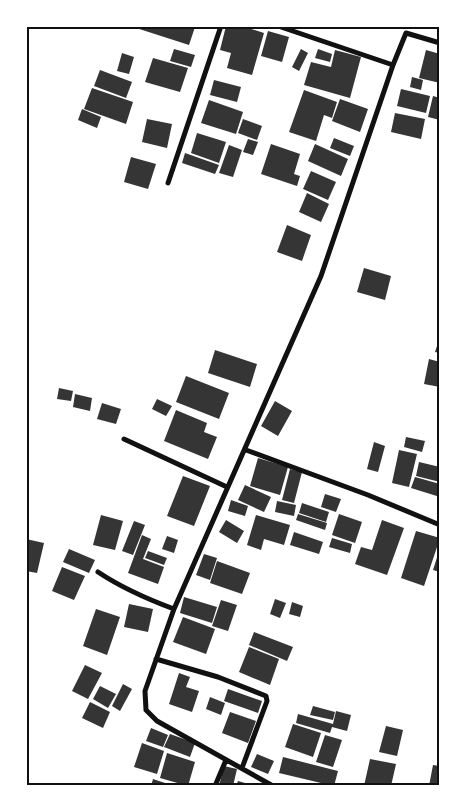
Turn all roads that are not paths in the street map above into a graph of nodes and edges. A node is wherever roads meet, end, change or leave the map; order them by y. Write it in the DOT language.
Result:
graph roads {
  1 [pos="221,26"];
  2 [pos="278,26"];
  3 [pos="408,26"];
  4 [pos="406,33"];
  5 [pos="440,43"];
  6 [pos="393,65"];
  7 [pos="168,183"];
  8 [pos="124,438"];
  9 [pos="246,450"];
  10 [pos="227,487"];
  11 [pos="440,526"];
  12 [pos="98,572"];
  13 [pos="174,609"];
  14 [pos="156,659"];
  15 [pos="226,760"];
  16 [pos="242,768"];
  17 [pos="215,786"];
  18 [pos="273,786"];
  1 -- 7 [label="street"];
  2 -- 6 [label="street"];
  3 -- 4 [label="street"];
  4 -- 5 [label="street"];
  4 -- 6 [label="street"];
  6 -- 9 [label="street"];
  8 -- 10 [label="street"];
  9 -- 10 [label="street"];
  9 -- 11 [label="street"];
  10 -- 13 [label="street"];
  12 -- 13 [label="street"];
  13 -- 14 [label="street"];
  14 -- 15 [label="street"];
  14 -- 16 [label="street"];
  15 -- 16 [label="street"];
  15 -- 17 [label="street"];
  16 -- 18 [label="street"];
}
